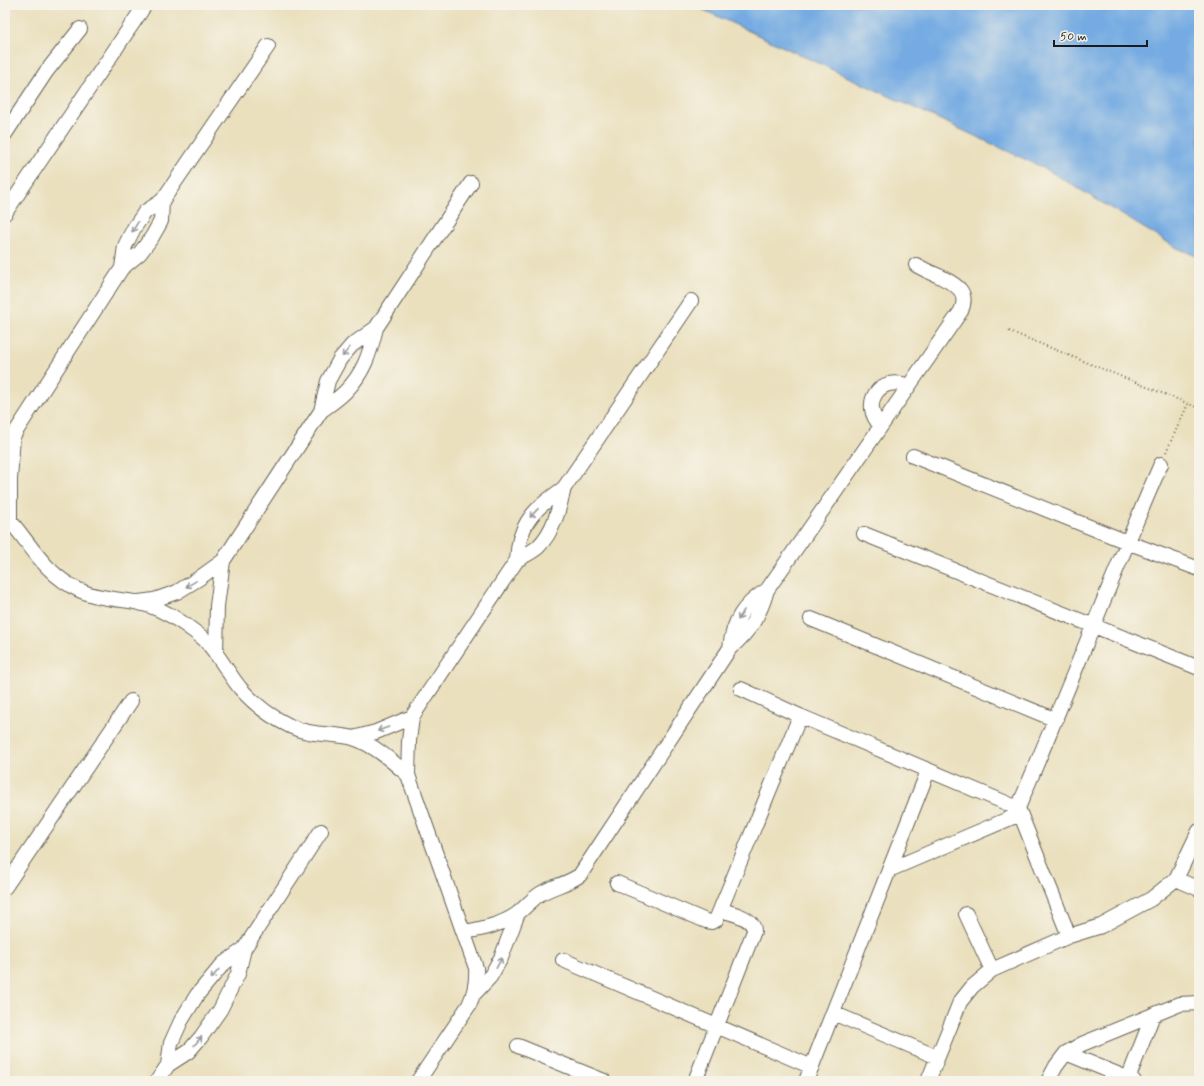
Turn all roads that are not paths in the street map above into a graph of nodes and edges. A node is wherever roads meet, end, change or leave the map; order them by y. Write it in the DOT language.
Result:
graph roads {
  1 [pos="145,5"];
  2 [pos="80,29"];
  3 [pos="268,46"];
  4 [pos="5,134"];
  5 [pos="471,183"];
  6 [pos="162,201"];
  7 [pos="5,213"];
  8 [pos="916,265"];
  9 [pos="122,268"];
  10 [pos="691,301"];
  11 [pos="376,328"];
  12 [pos="908,386"];
  13 [pos="321,411"];
  14 [pos="880,426"];
  15 [pos="9,438"];
  16 [pos="913,456"];
  17 [pos="1161,464"];
  18 [pos="564,488"];
  19 [pos="8,518"];
  20 [pos="864,534"];
  21 [pos="1127,542"];
  22 [pos="517,560"];
  23 [pos="223,561"];
  24 [pos="1199,569"];
  25 [pos="136,602"];
  26 [pos="811,619"];
  27 [pos="1093,625"];
  28 [pos="216,654"];
  29 [pos="1199,668"];
  30 [pos="741,689"];
  31 [pos="131,701"];
  32 [pos="800,716"];
  33 [pos="412,717"];
  34 [pos="1056,720"];
  35 [pos="353,738"];
  36 [pos="928,771"];
  37 [pos="408,775"];
  38 [pos="1019,811"];
  39 [pos="320,831"];
  40 [pos="1199,831"];
  41 [pos="889,870"];
  42 [pos="1176,879"];
  43 [pos="617,883"];
  44 [pos="5,887"];
  45 [pos="1199,889"];
  46 [pos="722,910"];
  47 [pos="518,913"];
  48 [pos="966,914"];
  49 [pos="464,932"];
  50 [pos="1069,936"];
  51 [pos="244,949"];
  52 [pos="563,960"];
  53 [pos="992,970"];
  54 [pos="475,994"];
  55 [pos="1199,1003"];
  56 [pos="833,1013"];
  57 [pos="1153,1015"];
  58 [pos="716,1026"];
  59 [pos="518,1046"];
  60 [pos="1066,1053"];
  61 [pos="937,1057"];
  62 [pos="168,1065"];
  63 [pos="812,1067"];
  64 [pos="1131,1080"];
  65 [pos="157,1081"];
  66 [pos="418,1081"];
  67 [pos="604,1081"];
  68 [pos="695,1081"];
  69 [pos="806,1081"];
  70 [pos="928,1081"];
  71 [pos="1048,1081"];
  1 -- 7 [label="lane"];
  2 -- 4 [label="lane"];
  3 -- 6 [label="lane"];
  5 -- 11 [label="lane"];
  6 -- 9 [label="lane"];
  6 -- 9 [label="lane, one-way"];
  8 -- 12 [label="lane"];
  9 -- 15 [label="lane"];
  10 -- 18 [label="lane"];
  11 -- 13 [label="lane"];
  11 -- 13 [label="lane, one-way"];
  12 -- 14 [label="lane"];
  12 -- 14 [label="lane"];
  13 -- 23 [label="lane"];
  14 -- 47 [label="lane"];
  15 -- 19 [label="lane"];
  16 -- 21 [label="lane"];
  17 -- 21 [label="lane"];
  18 -- 22 [label="lane"];
  18 -- 22 [label="lane, one-way"];
  19 -- 25 [label="lane"];
  20 -- 27 [label="lane"];
  21 -- 24 [label="lane"];
  21 -- 27 [label="lane"];
  22 -- 33 [label="lane"];
  23 -- 25 [label="lane, one-way"];
  23 -- 28 [label="lane"];
  25 -- 28 [label="lane"];
  26 -- 34 [label="lane"];
  27 -- 29 [label="lane"];
  27 -- 34 [label="lane"];
  28 -- 35 [label="lane"];
  30 -- 32 [label="lane"];
  31 -- 44 [label="lane"];
  32 -- 36 [label="lane"];
  32 -- 46 [label="lane"];
  33 -- 35 [label="lane, one-way"];
  33 -- 37 [label="lane"];
  34 -- 38 [label="lane"];
  35 -- 37 [label="lane"];
  36 -- 38 [label="lane"];
  36 -- 41 [label="lane"];
  37 -- 49 [label="lane"];
  38 -- 41 [label="lane"];
  38 -- 50 [label="lane"];
  39 -- 51 [label="lane"];
  40 -- 42 [label="lane"];
  41 -- 56 [label="lane"];
  42 -- 45 [label="lane"];
  42 -- 50 [label="lane"];
  43 -- 46 [label="lane"];
  46 -- 58 [label="lane"];
  47 -- 49 [label="lane"];
  54 -- 47 [label="lane, one-way"];
  48 -- 53 [label="lane"];
  49 -- 54 [label="lane"];
  50 -- 53 [label="lane"];
  62 -- 51 [label="lane, one-way"];
  51 -- 62 [label="lane, one-way"];
  52 -- 58 [label="lane"];
  53 -- 61 [label="lane"];
  54 -- 66 [label="lane"];
  55 -- 57 [label="lane"];
  56 -- 61 [label="lane"];
  56 -- 63 [label="lane"];
  57 -- 60 [label="lane"];
  57 -- 64 [label="lane"];
  58 -- 63 [label="lane"];
  58 -- 68 [label="lane"];
  59 -- 67 [label="lane"];
  60 -- 64 [label="lane"];
  60 -- 71 [label="lane"];
  61 -- 70 [label="lane"];
  62 -- 65 [label="lane"];
  63 -- 69 [label="lane"];
}
